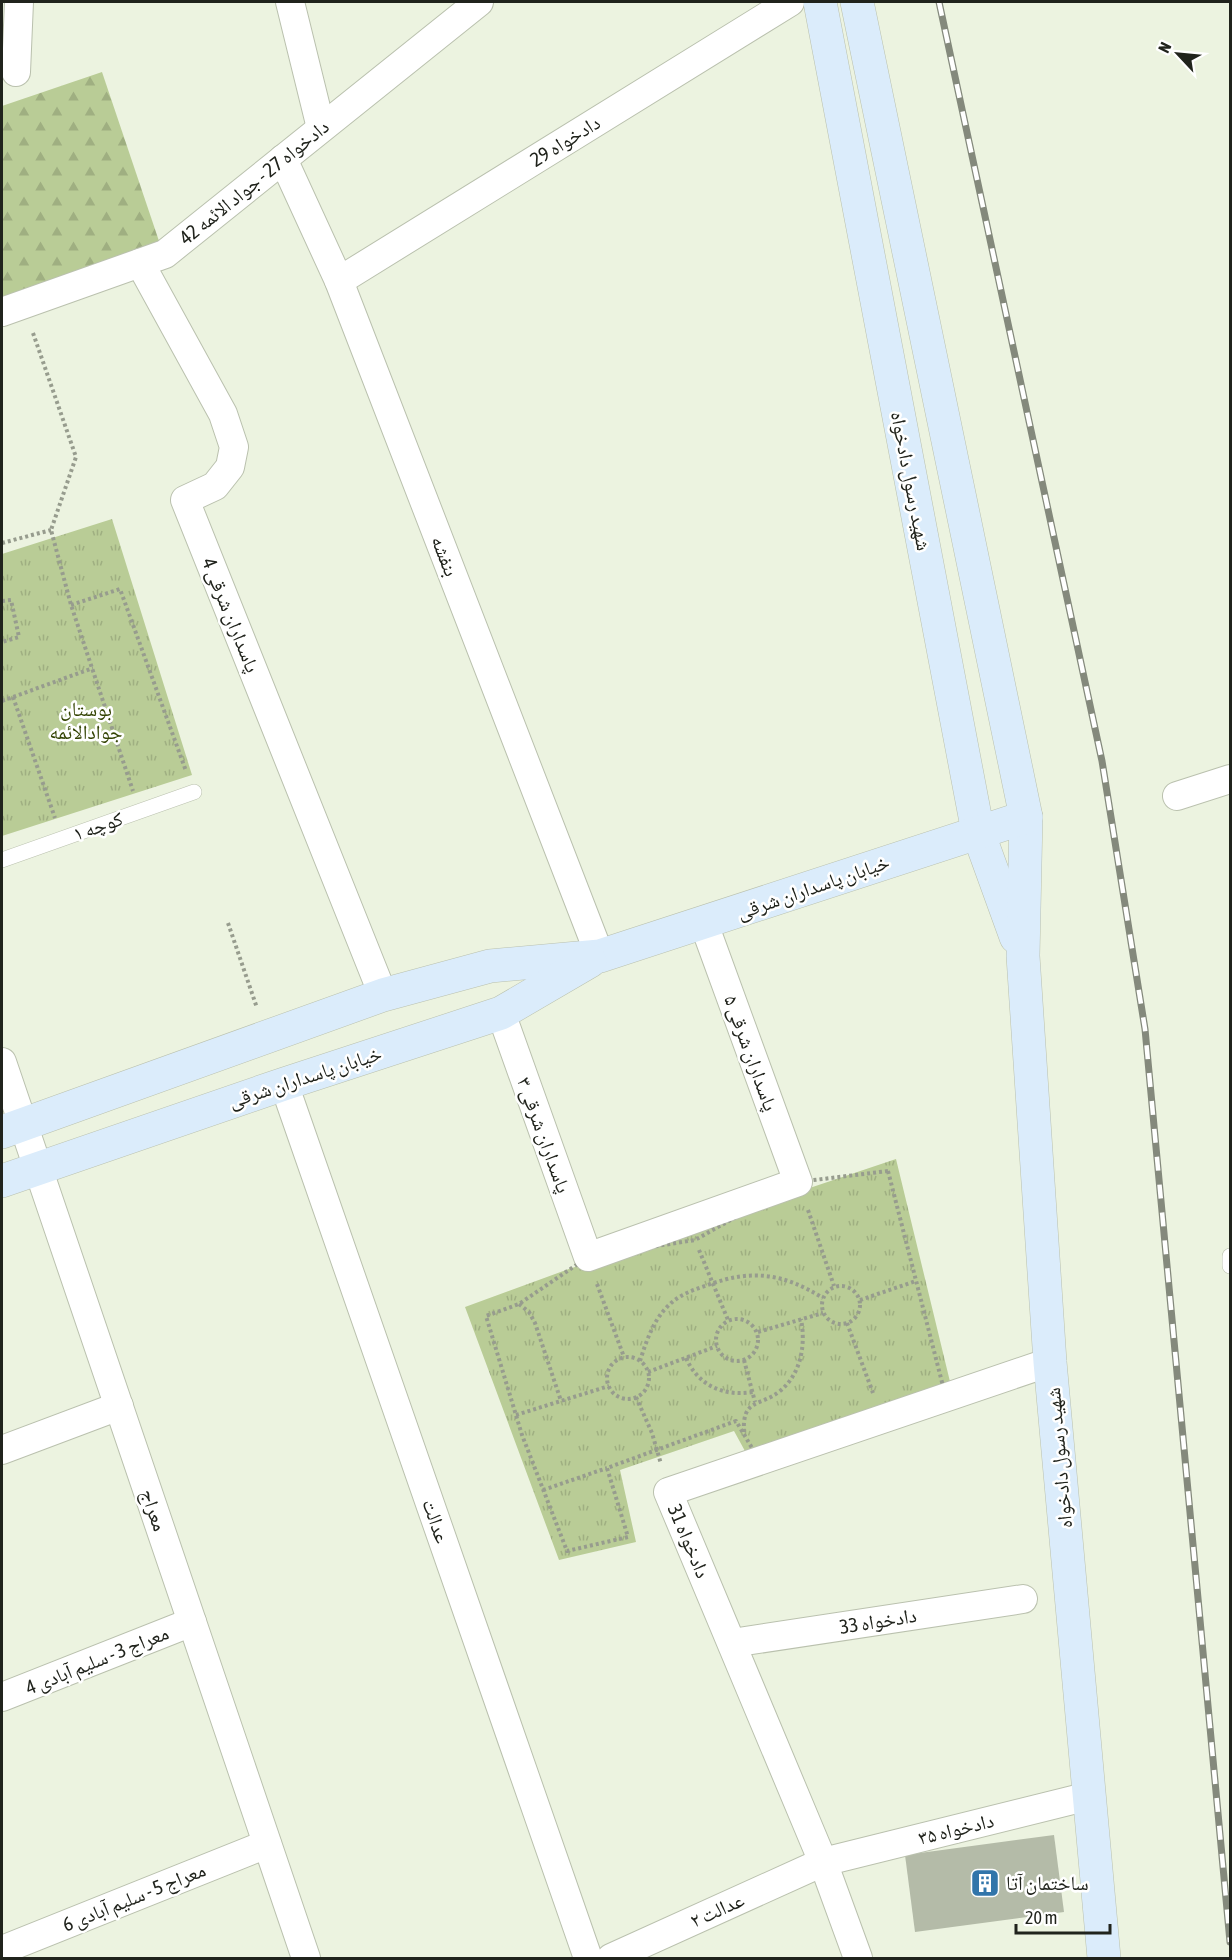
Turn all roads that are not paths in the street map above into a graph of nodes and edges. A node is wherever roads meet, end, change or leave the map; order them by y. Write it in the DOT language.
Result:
graph roads {
  1 [pos="19,2"];
  2 [pos="290,2"];
  3 [pos="479,2"];
  4 [pos="790,2"];
  5 [pos="820,2"];
  6 [pos="857,2"];
  7 [pos="9,74"];
  8 [pos="321,128"];
  9 [pos="283,159"];
  10 [pos="140,262"];
  11 [pos="339,281"];
  12 [pos="13,308"];
  13 [pos="1230,779"];
  14 [pos="194,792"];
  15 [pos="1177,796"];
  16 [pos="1026,817"];
  17 [pos="978,832"];
  18 [pos="2,861"];
  19 [pos="704,924"];
  20 [pos="600,956"];
  21 [pos="1023,956"];
  22 [pos="383,995"];
  23 [pos="501,1013"];
  24 [pos="2,1062"];
  25 [pos="284,1084"];
  26 [pos="12,1128"];
  27 [pos="38,1168"];
  28 [pos="2,1181"];
  29 [pos="592,1268"];
  30 [pos="1050,1362"];
  31 [pos="119,1406"];
  32 [pos="2,1450"];
  33 [pos="1023,1599"];
  34 [pos="192,1622"];
  35 [pos="732,1643"];
  36 [pos="2,1698"];
  37 [pos="1089,1796"];
  38 [pos="267,1844"];
  39 [pos="824,1862"];
  40 [pos="2,1950"];
  41 [pos="306,1959"];
  42 [pos="588,1959"];
  43 [pos="611,1959"];
  44 [pos="858,1959"];
  45 [pos="1104,1959"];
  1 -- 7 [label="street"];
  2 -- 8 [label="street"];
  3 -- 8 [label="street, دادخواه 27 - جواد الائمه 42"];
  4 -- 11 [label="street, دادخواه 29"];
  5 -- 17 [label="street, شهید رسول دادخواه"];
  6 -- 16 [label="street, شهید رسول دادخواه"];
  8 -- 9 [label="street, دادخواه 27 - جواد الائمه 42"];
  9 -- 10 [label="street, دادخواه 27 - جواد الائمه 42"];
  9 -- 11 [label="street, بنفشه"];
  10 -- 12 [label="street, دادخواه 27 - جواد الائمه 42"];
  10 -- 22 [label="street, پاسداران شرقی 4"];
  11 -- 20 [label="street, بنفشه"];
  13 -- 15 [label="street"];
  14 -- 18 [label="lane, کوچه ۱"];
  16 -- 17 [label="street, خیابان پاسداران شرقی"];
  16 -- 21 [label="street, شهید رسول دادخواه"];
  17 -- 19 [label="street, خیابان پاسداران شرقی"];
  17 -- 21 [label="street, شهید رسول دادخواه"];
  19 -- 20 [label="street, خیابان پاسداران شرقی"];
  19 -- 29 [label="street, پاسداران شرقی ۵"];
  20 -- 22 [label="street, خیابان پاسداران شرقی"];
  20 -- 23 [label="street, خیابان پاسداران شرقی"];
  21 -- 30 [label="street, شهید رسول دادخواه"];
  22 -- 26 [label="street, خیابان پاسداران شرقی"];
  23 -- 25 [label="street, خیابان پاسداران شرقی"];
  23 -- 29 [label="street, پاسداران شرقی ۳"];
  24 -- 26 [label="street, معراج"];
  25 -- 27 [label="street, خیابان پاسداران شرقی"];
  25 -- 42 [label="street, عدالت"];
  26 -- 27 [label="street, معراج"];
  27 -- 28 [label="street, خیابان پاسداران شرقی"];
  27 -- 31 [label="street, معراج"];
  30 -- 35 [label="street, دادخواه 31"];
  30 -- 37 [label="street, شهید رسول دادخواه"];
  31 -- 32 [label="street"];
  31 -- 34 [label="street, معراج"];
  33 -- 35 [label="street, دادخواه 33"];
  34 -- 36 [label="street, معراج 3 - سلیم آبادی 4"];
  34 -- 38 [label="street, معراج"];
  35 -- 39 [label="street, دادخواه 31"];
  37 -- 39 [label="street, دادخواه ۳۵"];
  37 -- 45 [label="street, شهید رسول دادخواه"];
  38 -- 40 [label="street, معراج 5 - سلیم آبادی 6"];
  38 -- 41 [label="street, معراج"];
  39 -- 43 [label="street, عدالت ۲"];
  39 -- 44 [label="street, دادخواه 31"];
}
